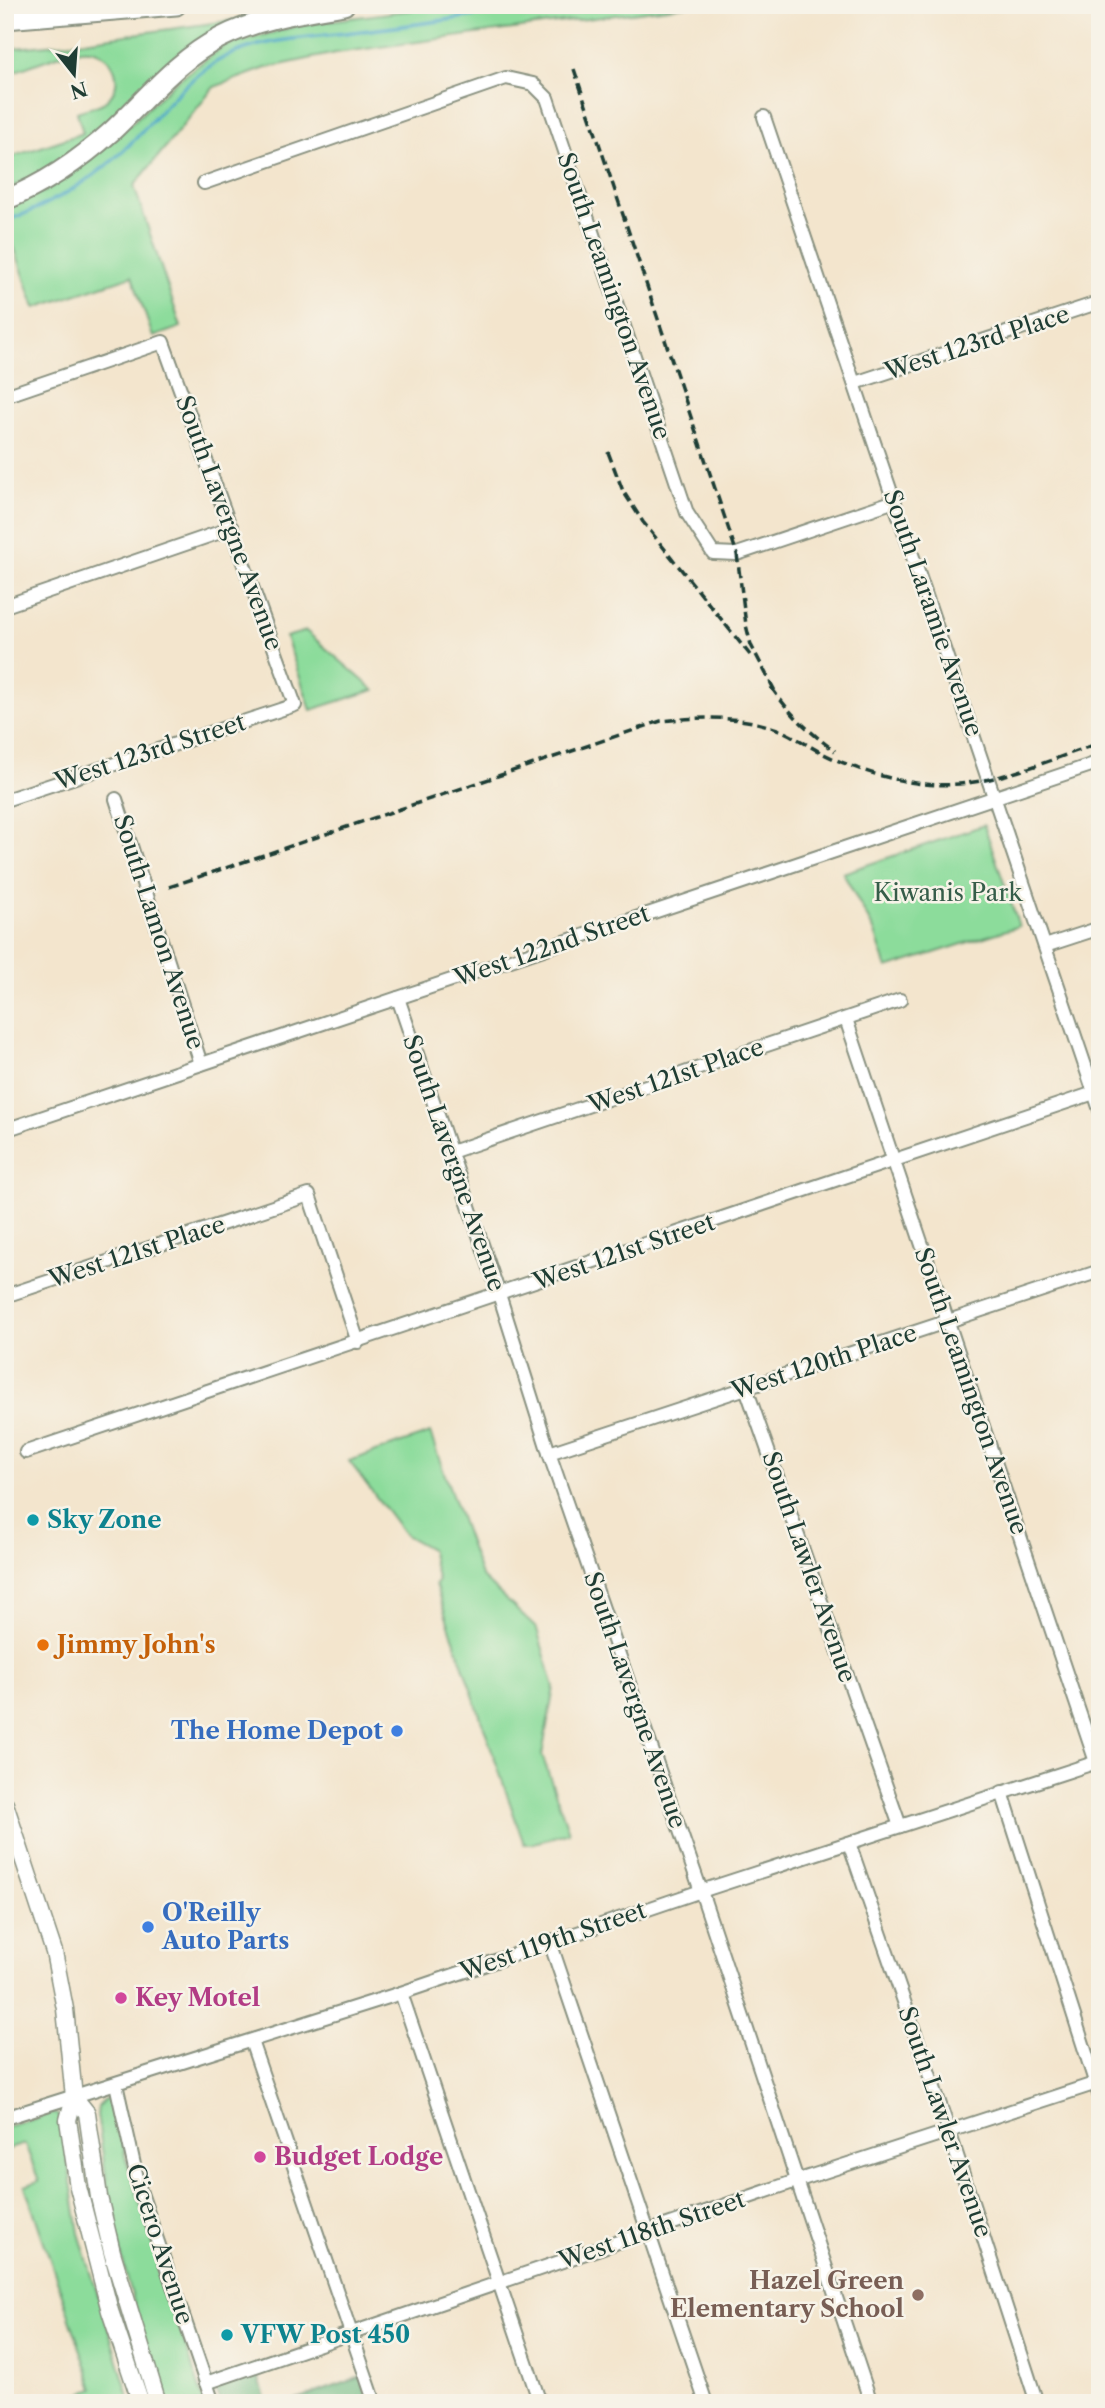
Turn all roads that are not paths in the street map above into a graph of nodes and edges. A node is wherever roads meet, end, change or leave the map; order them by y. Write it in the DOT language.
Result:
graph roads {
  1 [pos="176,5"];
  2 [pos="344,5"];
  3 [pos="1096,5"];
  4 [pos="1100,16"];
  5 [pos="5,19"];
  6 [pos="764,117"];
  7 [pos="204,183"];
  8 [pos="5,200"];
  9 [pos="1100,302"];
  10 [pos="855,383"];
  11 [pos="5,396"];
  12 [pos="895,500"];
  13 [pos="232,528"];
  14 [pos="5,606"];
  15 [pos="295,705"];
  16 [pos="1100,762"];
  17 [pos="995,798"];
  18 [pos="116,799"];
  19 [pos="5,800"];
  20 [pos="1100,928"];
  21 [pos="1045,946"];
  22 [pos="398,998"];
  23 [pos="900,1000"];
  24 [pos="846,1019"];
  25 [pos="201,1064"];
  26 [pos="1097,1090"];
  27 [pos="1100,1110"];
  28 [pos="5,1130"];
  29 [pos="451,1152"];
  30 [pos="894,1161"];
  31 [pos="1100,1271"];
  32 [pos="499,1294"];
  33 [pos="5,1296"];
  34 [pos="947,1321"];
  35 [pos="358,1342"];
  36 [pos="746,1388"];
  37 [pos="26,1452"];
  38 [pos="549,1453"];
  39 [pos="1098,1762"];
  40 [pos="1002,1792"];
  41 [pos="5,1804"];
  42 [pos="900,1826"];
  43 [pos="849,1843"];
  44 [pos="701,1891"];
  45 [pos="550,1942"];
  46 [pos="401,1993"];
  47 [pos="251,2041"];
  48 [pos="1098,2083"];
  49 [pos="116,2084"];
  50 [pos="74,2097"];
  51 [pos="1100,2097"];
  52 [pos="5,2118"];
  53 [pos="949,2131"];
  54 [pos="796,2181"];
  55 [pos="648,2231"];
  56 [pos="499,2281"];
  57 [pos="351,2332"];
  58 [pos="206,2383"];
  59 [pos="141,2403"];
  60 [pos="158,2403"];
  61 [pos="213,2403"];
  62 [pos="375,2403"];
  63 [pos="540,2403"];
  64 [pos="706,2403"];
  65 [pos="871,2403"];
  66 [pos="1037,2403"];
  1 -- 5 [label="highway"];
  2 -- 8 [label="highway"];
  3 -- 4 [label="street"];
  6 -- 10 [label="street, South Laramie Avenue"];
  7 -- 12 [label="street, South Leamington Avenue"];
  9 -- 10 [label="street, West 123rd Place"];
  10 -- 12 [label="street, South Laramie Avenue"];
  11 -- 13 [label="street, South Lavergne Avenue"];
  12 -- 17 [label="street, South Laramie Avenue"];
  13 -- 14 [label="street"];
  13 -- 15 [label="street, South Lavergne Avenue"];
  15 -- 19 [label="street, West 123rd Street"];
  16 -- 17 [label="street, West 122nd Street"];
  17 -- 21 [label="street, South Laramie Avenue"];
  17 -- 22 [label="street, West 122nd Street"];
  18 -- 25 [label="street, South Lamon Avenue"];
  20 -- 21 [label="street"];
  21 -- 26 [label="street, South Laramie Avenue"];
  22 -- 25 [label="street, West 122nd Street"];
  22 -- 29 [label="street, South Lavergne Avenue"];
  23 -- 24 [label="street, West 121st Place"];
  24 -- 29 [label="street, West 121st Place"];
  24 -- 30 [label="street, South Leamington Avenue"];
  25 -- 28 [label="street, West 122nd Street"];
  26 -- 27 [label="street, South Laramie Avenue"];
  26 -- 30 [label="street, West 121st Street"];
  29 -- 32 [label="street, South Lavergne Avenue"];
  30 -- 32 [label="street, West 121st Street"];
  30 -- 34 [label="street, South Leamington Avenue"];
  31 -- 34 [label="street, West 120th Place"];
  32 -- 35 [label="street, West 121st Street"];
  32 -- 38 [label="street, South Lavergne Avenue"];
  33 -- 35 [label="street, West 121st Place"];
  34 -- 36 [label="street, West 120th Place"];
  34 -- 39 [label="street, South Leamington Avenue"];
  35 -- 37 [label="street, West 121st Street"];
  36 -- 38 [label="street, West 120th Place"];
  36 -- 42 [label="street, South Lawler Avenue"];
  38 -- 44 [label="street, South Lavergne Avenue"];
  39 -- 40 [label="street, West 119th Street"];
  40 -- 42 [label="street, West 119th Street"];
  40 -- 48 [label="street"];
  41 -- 50 [label="main road, Cicero Avenue"];
  42 -- 43 [label="street, West 119th Street"];
  43 -- 44 [label="street, West 119th Street"];
  43 -- 53 [label="street, South Lawler Avenue"];
  44 -- 45 [label="street, West 119th Street"];
  44 -- 54 [label="street, South Lavergne Avenue"];
  45 -- 46 [label="street, West 119th Street"];
  45 -- 55 [label="street"];
  46 -- 47 [label="street, West 119th Street"];
  46 -- 56 [label="street"];
  47 -- 49 [label="street, West 119th Street"];
  47 -- 57 [label="street"];
  48 -- 51 [label="street"];
  48 -- 53 [label="street, West 118th Street"];
  49 -- 50 [label="street, West 119th Street"];
  49 -- 58 [label="street, Cicero Avenue"];
  50 -- 52 [label="street, West 119th Street"];
  50 -- 59 [label="main road, Cicero Avenue"];
  50 -- 60 [label="main road, Cicero Avenue"];
  53 -- 54 [label="street, West 118th Street"];
  53 -- 66 [label="street, South Lawler Avenue"];
  54 -- 55 [label="street, West 118th Street"];
  54 -- 65 [label="street, South Lavergne Avenue"];
  55 -- 56 [label="street, West 118th Street"];
  55 -- 64 [label="street"];
  56 -- 57 [label="street, West 118th Street"];
  56 -- 63 [label="street"];
  57 -- 58 [label="street, West 118th Street"];
  57 -- 62 [label="street"];
  58 -- 61 [label="street, Cicero Avenue"];
}
